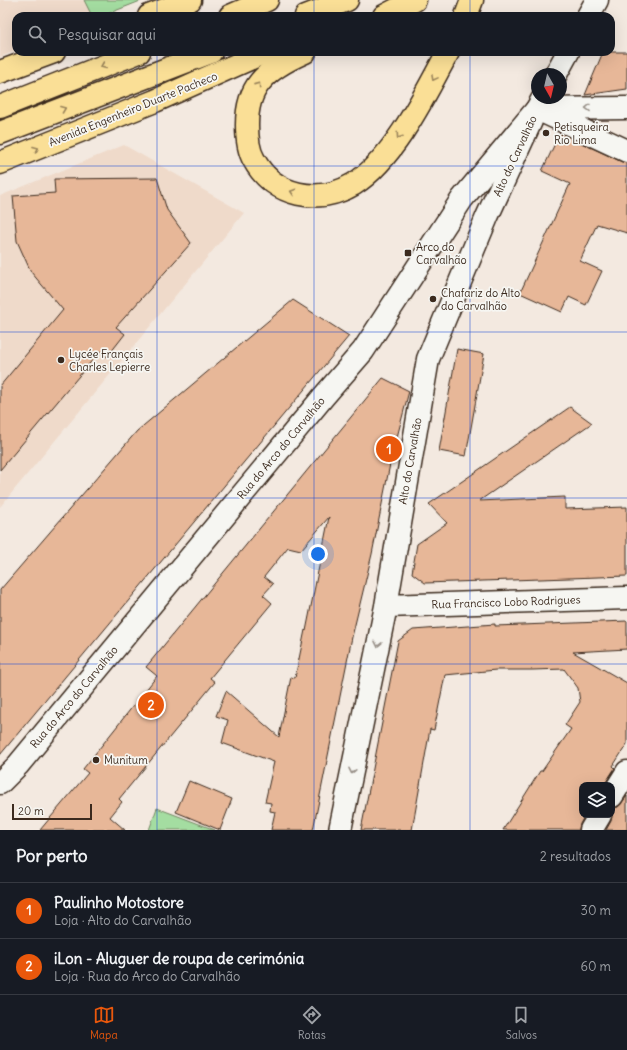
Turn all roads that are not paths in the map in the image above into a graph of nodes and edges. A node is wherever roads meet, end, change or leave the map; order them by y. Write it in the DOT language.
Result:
graph roads {
  1 [pos="190,0"];
  2 [pos="267,0"];
  3 [pos="347,0"];
  4 [pos="415,0"];
  5 [pos="472,0"];
  6 [pos="597,0"];
  7 [pos="158,12"];
  8 [pos="239,12"];
  9 [pos="316,12"];
  10 [pos="329,12"];
  11 [pos="392,12"];
  12 [pos="468,12"];
  13 [pos="590,12"];
  14 [pos="43,56"];
  15 [pos="129,56"];
  16 [pos="202,56"];
  17 [pos="256,56"];
  18 [pos="296,56"];
  19 [pos="446,56"];
  20 [pos="566,56"];
  21 [pos="559,68"];
  22 [pos="0,72"];
  23 [pos="540,104"];
  24 [pos="0,107"];
  25 [pos="627,108"];
  26 [pos="0,133"];
  27 [pos="627,151"];
  28 [pos="0,162"];
  29 [pos="627,598"];
  30 [pos="386,606"];
  31 [pos="627,772"];
  32 [pos="0,783"];
  33 [pos="615,791"];
  34 [pos="598,818"];
  35 [pos="340,830"];
  36 [pos="591,830"];
  1 -- 7 [label="main road"];
  2 -- 8 [label="main road"];
  3 -- 9 [label="main road"];
  3 -- 10 [label="main road"];
  4 -- 11 [label="main road"];
  5 -- 12 [label="main road"];
  6 -- 13 [label="street"];
  14 -- 22 [label="main road"];
  15 -- 24 [label="main road, one-way"];
  26 -- 16 [label="main road, one-way"];
  28 -- 17 [label="main road, Avenida Engenheiro Duarte Pacheco, one-way"];
  19 -- 18 [label="main road, one-way"];
  20 -- 21 [label="street"];
  25 -- 23 [label="street, one-way"];
  23 -- 27 [label="street"];
  23 -- 30 [label="street, Alto do Carvalhão"];
  23 -- 32 [label="street, Rua do Arco do Carvalhão"];
  29 -- 30 [label="street, Rua Francisco Lobo Rodrigues"];
  30 -- 35 [label="street, Alto do Carvalhão, one-way"];
  31 -- 33 [label="street"];
  34 -- 36 [label="street"];
}
